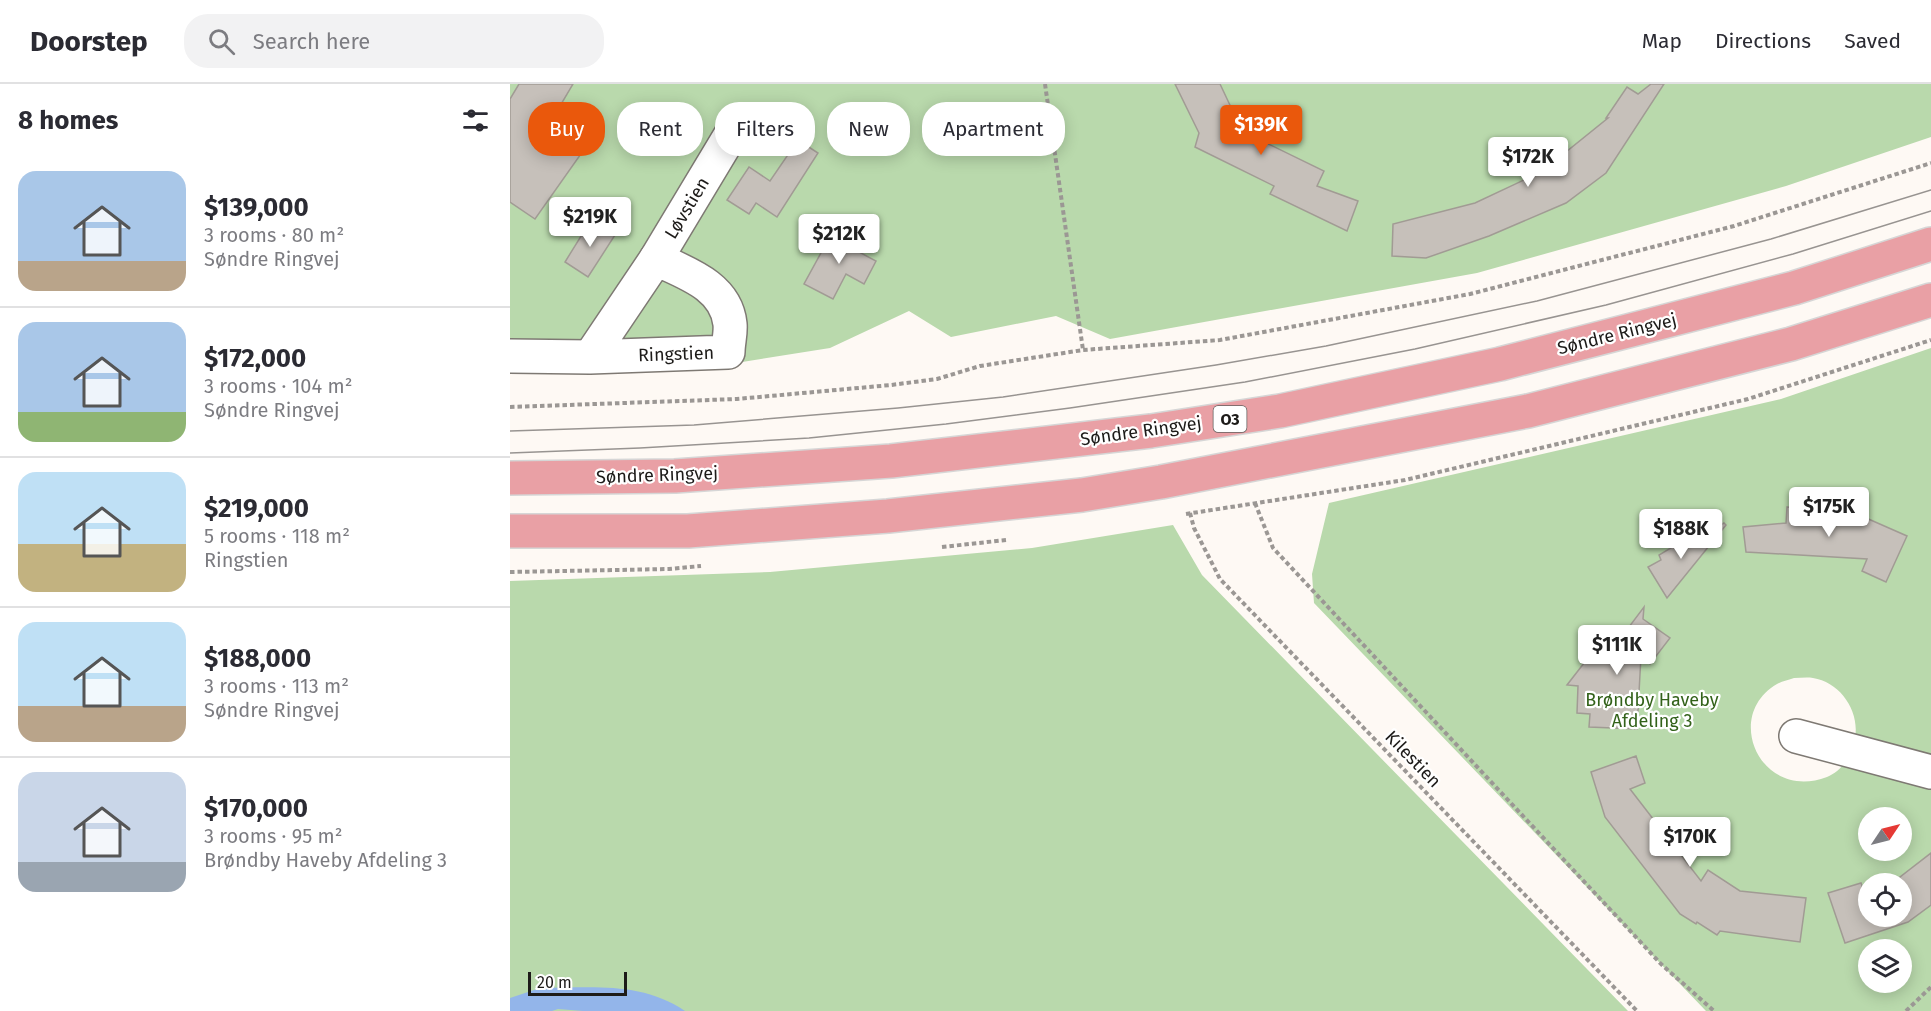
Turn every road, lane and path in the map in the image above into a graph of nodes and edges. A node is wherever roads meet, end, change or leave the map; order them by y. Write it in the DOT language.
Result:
graph roads {
  1 [pos="1045,84"];
  2 [pos="718,156"];
  3 [pos="1931,163"];
  4 [pos="1931,244"];
  5 [pos="656,259"];
  6 [pos="1931,300"];
  7 [pos="1083,350"];
  8 [pos="510,356"];
  9 [pos="590,357"];
  10 [pos="510,407"];
  11 [pos="510,478"];
  12 [pos="1255,503"];
  13 [pos="1190,513"];
  14 [pos="510,531"];
  15 [pos="1796,736"];
  16 [pos="1931,771"];
  17 [pos="1931,987"];
  18 [pos="1637,1011"];
  19 [pos="1714,1011"];
  20 [pos="1906,1011"];
  1 -- 7 [label="path"];
  2 -- 5 [label="street, Løvstien"];
  3 -- 7 [label="path"];
  4 -- 11 [label="main road, Søndre Ringvej / O3"];
  5 -- 9 [label="street"];
  5 -- 9 [label="street, Ringstien"];
  6 -- 14 [label="main road"];
  7 -- 10 [label="path"];
  8 -- 9 [label="street, Ringstien"];
  12 -- 19 [label="path"];
  13 -- 18 [label="path, Kilestien"];
  15 -- 16 [label="street"];
  17 -- 20 [label="path"];
}
